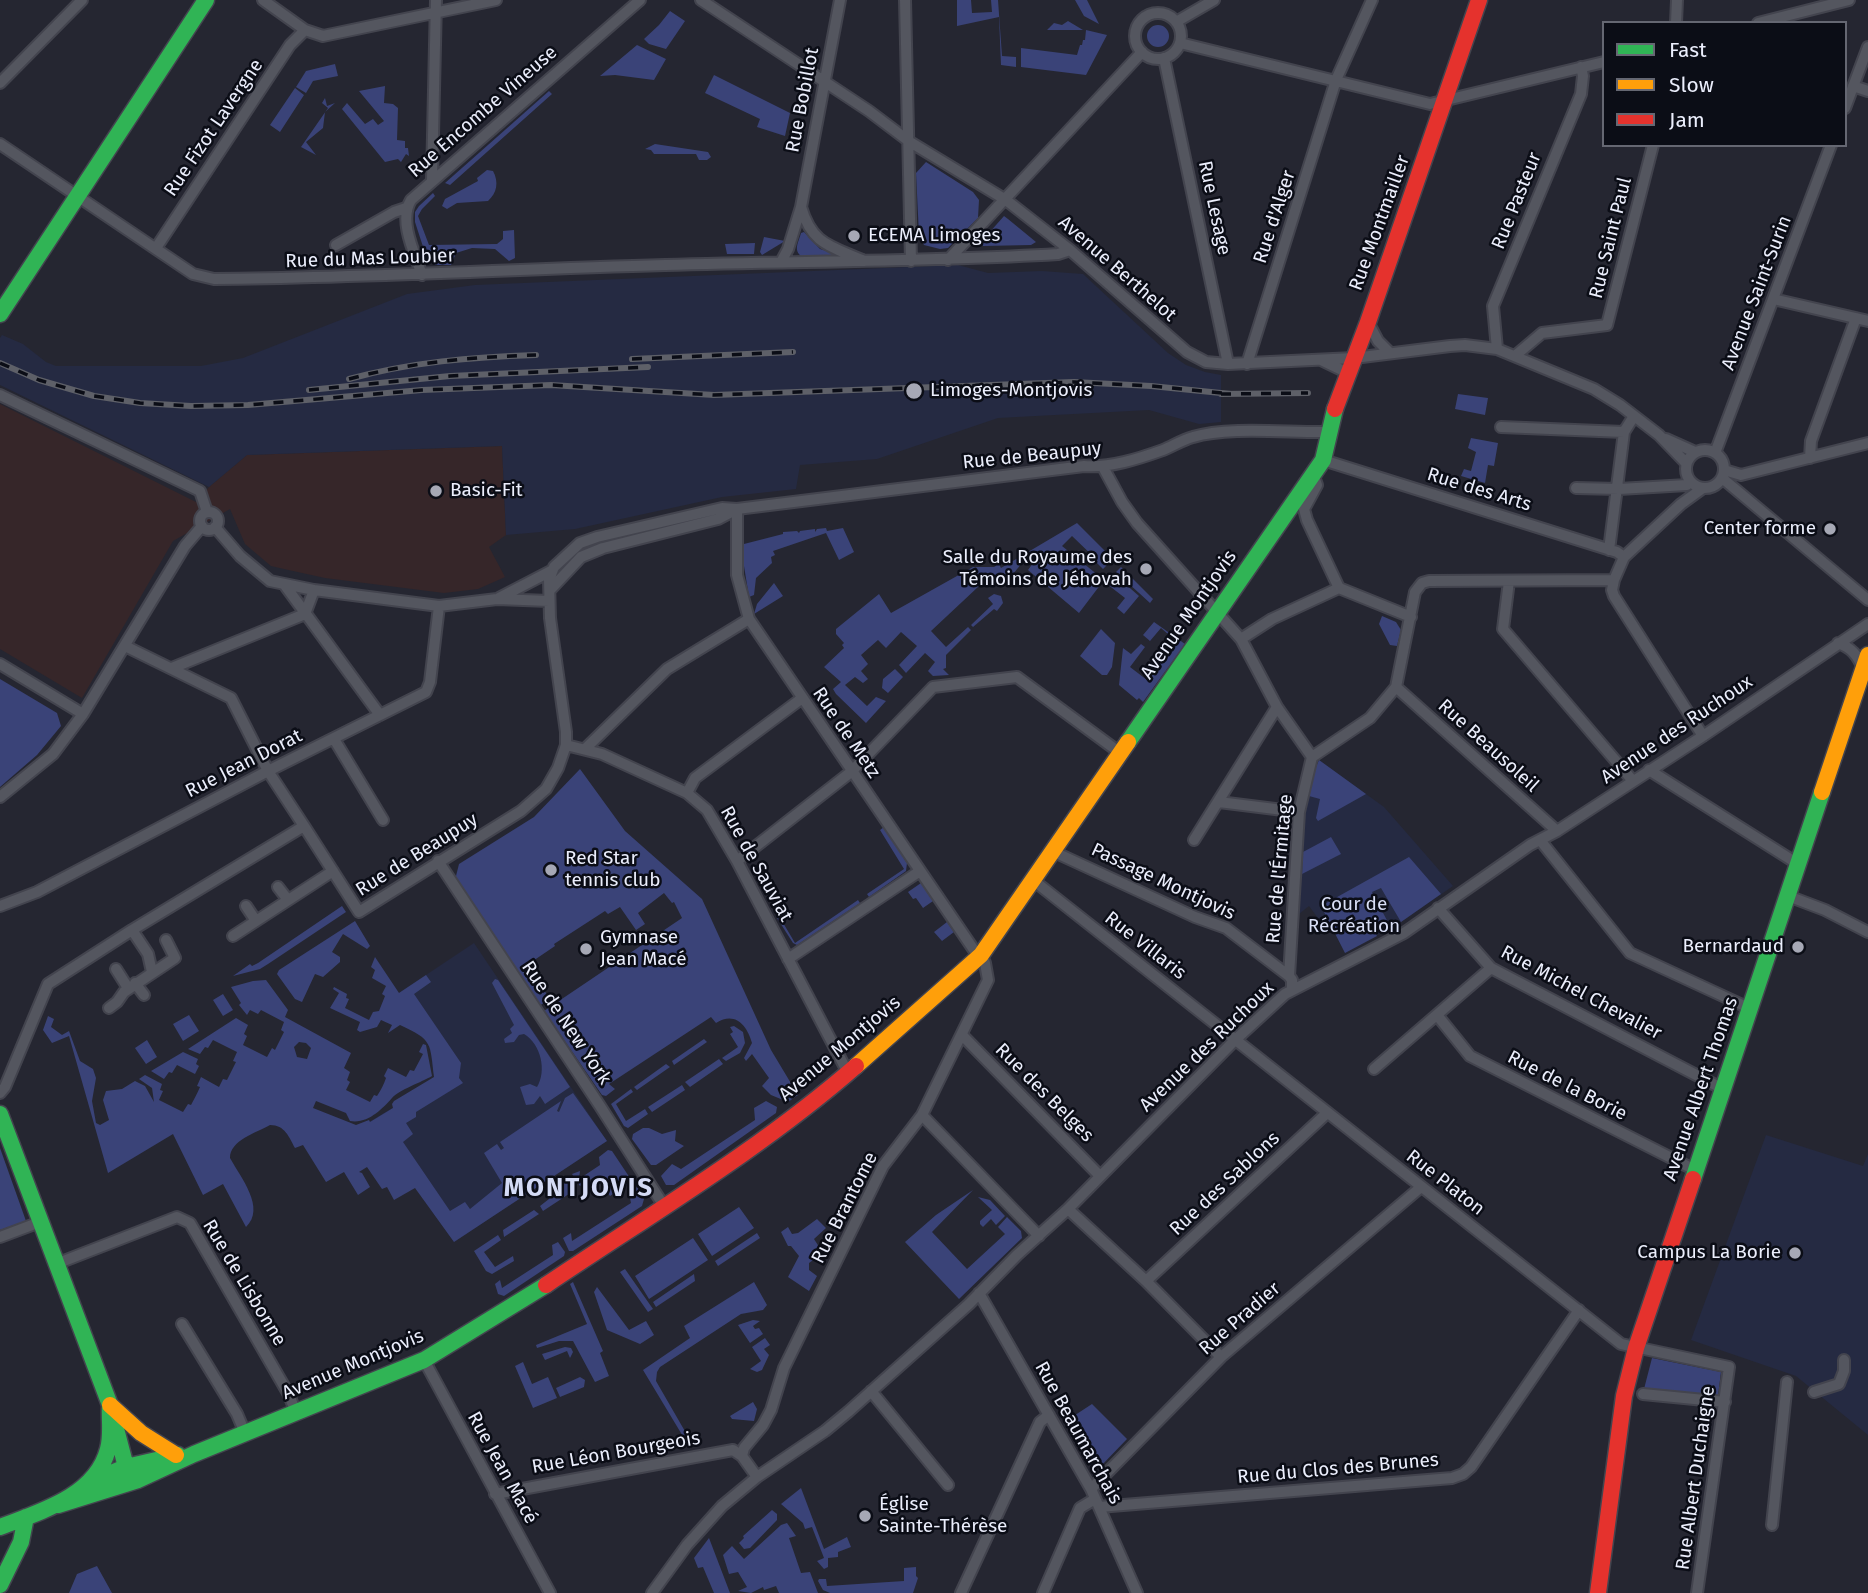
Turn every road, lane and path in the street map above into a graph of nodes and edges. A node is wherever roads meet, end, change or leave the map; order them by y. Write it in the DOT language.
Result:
graph roads {
  1 [pos="82,0"];
  2 [pos="206,0"];
  3 [pos="263,0"];
  4 [pos="436,0"];
  5 [pos="496,0"];
  6 [pos="640,0"];
  7 [pos="701,0"];
  8 [pos="840,0"];
  9 [pos="905,0"];
  10 [pos="1162,0"];
  11 [pos="1214,0"];
  12 [pos="1372,0"];
  13 [pos="1479,0"];
  14 [pos="1676,0"];
  15 [pos="1849,0"];
  16 [pos="435,13"];
  17 [pos="1164,13"];
  18 [pos="1676,21"];
  19 [pos="1766,21"];
  20 [pos="1177,22"];
  21 [pos="305,30"];
  22 [pos="1180,43"];
  23 [pos="1868,47"];
  24 [pos="1142,52"];
  25 [pos="1164,58"];
  26 [pos="1602,62"];
  27 [pos="1581,67"];
  28 [pos="1336,80"];
  29 [pos="824,82"];
  30 [pos="0,83"];
  31 [pos="1853,86"];
  32 [pos="1868,91"];
  33 [pos="1444,102"];
  34 [pos="1847,102"];
  35 [pos="910,142"];
  36 [pos="0,144"];
  37 [pos="1652,147"];
  38 [pos="1830,147"];
  39 [pos="432,180"];
  40 [pos="76,196"];
  41 [pos="1006,200"];
  42 [pos="801,207"];
  43 [pos="406,208"];
  44 [pos="336,245"];
  45 [pos="156,248"];
  46 [pos="1070,250"];
  47 [pos="948,260"];
  48 [pos="911,261"];
  49 [pos="781,262"];
  50 [pos="867,262"];
  51 [pos="422,275"];
  52 [pos="1773,299"];
  53 [pos="0,314"];
  54 [pos="1856,318"];
  55 [pos="1868,321"];
  56 [pos="1368,322"];
  57 [pos="1497,349"];
  58 [pos="1390,353"];
  59 [pos="1516,355"];
  60 [pos="1319,359"];
  61 [pos="1228,364"];
  62 [pos="1247,364"];
  63 [pos="1351,366"];
  64 [pos="0,395"];
  65 [pos="1634,416"];
  66 [pos="1501,427"];
  67 [pos="1328,432"];
  68 [pos="1624,432"];
  69 [pos="1659,435"];
  70 [pos="1868,443"];
  71 [pos="1695,452"];
  72 [pos="1715,453"];
  73 [pos="1810,458"];
  74 [pos="1322,460"];
  75 [pos="1686,463"];
  76 [pos="1102,467"];
  77 [pos="1313,474"];
  78 [pos="1723,474"];
  79 [pos="1687,485"];
  80 [pos="1576,488"];
  81 [pos="1703,488"];
  82 [pos="1619,489"];
  83 [pos="737,509"];
  84 [pos="207,512"];
  85 [pos="202,526"];
  86 [pos="215,527"];
  87 [pos="1609,550"];
  88 [pos="1624,557"];
  89 [pos="551,571"];
  90 [pos="533,580"];
  91 [pos="1614,580"];
  92 [pos="1509,581"];
  93 [pos="284,583"];
  94 [pos="1339,588"];
  95 [pos="314,590"];
  96 [pos="549,595"];
  97 [pos="497,599"];
  98 [pos="1868,600"];
  99 [pos="439,606"];
  100 [pos="1217,612"];
  101 [pos="305,614"];
  102 [pos="1411,617"];
  103 [pos="749,619"];
  104 [pos="1868,624"];
  105 [pos="1241,639"];
  106 [pos="1838,643"];
  107 [pos="125,646"];
  108 [pos="0,664"];
  109 [pos="172,668"];
  110 [pos="1865,670"];
  111 [pos="1396,687"];
  112 [pos="801,699"];
  113 [pos="1277,706"];
  114 [pos="83,714"];
  115 [pos="380,715"];
  116 [pos="1703,736"];
  117 [pos="334,738"];
  118 [pos="566,745"];
  119 [pos="586,748"];
  120 [pos="1119,752"];
  121 [pos="1312,757"];
  122 [pos="1649,770"];
  123 [pos="268,771"];
  124 [pos="851,772"];
  125 [pos="1633,781"];
  126 [pos="687,793"];
  127 [pos="0,797"];
  128 [pos="1219,802"];
  129 [pos="1299,812"];
  130 [pos="383,820"];
  131 [pos="304,826"];
  132 [pos="1557,831"];
  133 [pos="1194,840"];
  134 [pos="1540,840"];
  135 [pos="1052,851"];
  136 [pos="737,860"];
  137 [pos="438,862"];
  138 [pos="1798,864"];
  139 [pos="333,871"];
  140 [pos="920,872"];
  141 [pos="1032,880"];
  142 [pos="278,887"];
  143 [pos="1788,896"];
  144 [pos="288,900"];
  145 [pos="0,906"];
  146 [pos="246,906"];
  147 [pos="1438,908"];
  148 [pos="256,921"];
  149 [pos="132,930"];
  150 [pos="1868,932"];
  151 [pos="233,936"];
  152 [pos="166,940"];
  153 [pos="981,955"];
  154 [pos="788,959"];
  155 [pos="1491,968"];
  156 [pos="116,970"];
  157 [pos="152,972"];
  158 [pos="1289,976"];
  159 [pos="132,986"];
  160 [pos="1292,990"];
  161 [pos="144,995"];
  162 [pos="109,1009"];
  163 [pos="1751,1009"];
  164 [pos="1437,1015"];
  165 [pos="962,1035"];
  166 [pos="1235,1040"];
  167 [pos="1374,1069"];
  168 [pos="848,1073"];
  169 [pos="1723,1089"];
  170 [pos="0,1093"];
  171 [pos="1327,1113"];
  172 [pos="922,1115"];
  173 [pos="1,1120"];
  174 [pos="1696,1170"];
  175 [pos="1100,1175"];
  176 [pos="1421,1187"];
  177 [pos="664,1206"];
  178 [pos="1068,1209"];
  179 [pos="40,1222"];
  180 [pos="1039,1236"];
  181 [pos="0,1237"];
  182 [pos="56,1264"];
  183 [pos="1146,1281"];
  184 [pos="979,1293"];
  185 [pos="1579,1310"];
  186 [pos="182,1324"];
  187 [pos="1636,1348"];
  188 [pos="1221,1357"];
  189 [pos="424,1360"];
  190 [pos="1844,1360"];
  191 [pos="1729,1367"];
  192 [pos="1787,1382"];
  193 [pos="871,1391"];
  194 [pos="1814,1392"];
  195 [pos="1643,1394"];
  196 [pos="1725,1402"];
  197 [pos="110,1405"];
  198 [pos="296,1412"];
  199 [pos="1049,1415"];
  200 [pos="245,1433"];
  201 [pos="194,1454"];
  202 [pos="176,1455"];
  203 [pos="742,1457"];
  204 [pos="134,1470"];
  205 [pos="757,1477"];
  206 [pos="90,1482"];
  207 [pos="948,1485"];
  208 [pos="495,1493"];
  209 [pos="1095,1498"];
  210 [pos="65,1503"];
  211 [pos="26,1517"];
  212 [pos="1772,1525"];
  213 [pos="0,1527"];
  214 [pos="0,1585"];
  215 [pos="1598,1592"];
  216 [pos="550,1593"];
  217 [pos="652,1593"];
  218 [pos="961,1593"];
  219 [pos="1043,1593"];
  220 [pos="1137,1593"];
  221 [pos="1697,1593"];
  1 -- 30 [label="street"];
  2 -- 40 [label="main road"];
  3 -- 21 [label="street"];
  4 -- 16 [label="street"];
  5 -- 16 [label="street"];
  6 -- 39 [label="street, Rue Encombe Vineuse"];
  7 -- 29 [label="street, Avenue Berthelot"];
  8 -- 29 [label="street, Rue Bobillot"];
  9 -- 35 [label="street"];
  10 -- 17 [label="street"];
  11 -- 20 [label="street"];
  12 -- 28 [label="street, Rue d'Alger"];
  13 -- 33 [label="main road, Rue Montmailler"];
  14 -- 18 [label="street"];
  15 -- 19 [label="street"];
  16 -- 21 [label="street"];
  16 -- 39 [label="street"];
  17 -- 20 [label="street"];
  17 -- 24 [label="street"];
  20 -- 22 [label="street"];
  21 -- 45 [label="street, Rue Fizot Lavergne"];
  22 -- 25 [label="street"];
  22 -- 28 [label="street"];
  23 -- 31 [label="street"];
  24 -- 25 [label="street"];
  24 -- 41 [label="street"];
  25 -- 61 [label="street, Rue Lesage"];
  26 -- 27 [label="street"];
  27 -- 33 [label="street"];
  27 -- 57 [label="street, Rue Pasteur"];
  28 -- 33 [label="street"];
  28 -- 62 [label="street, Rue d'Alger"];
  29 -- 35 [label="street, Avenue Berthelot"];
  29 -- 42 [label="street, Rue Bobillot"];
  31 -- 32 [label="street"];
  31 -- 34 [label="street"];
  33 -- 56 [label="main road, Rue Montmailler"];
  35 -- 41 [label="street, Avenue Berthelot"];
  35 -- 48 [label="street"];
  36 -- 40 [label="street, Rue du Mas Loubier"];
  37 -- 59 [label="street, Rue Saint Paul"];
  38 -- 52 [label="street, Avenue Saint-Surin"];
  39 -- 43 [label="street, Rue Encombe Vineuse"];
  40 -- 45 [label="street, Rue du Mas Loubier"];
  40 -- 53 [label="main road"];
  41 -- 46 [label="street, Avenue Berthelot"];
  41 -- 47 [label="street"];
  42 -- 49 [label="street, Rue Bobillot"];
  42 -- 50 [label="street"];
  43 -- 44 [label="street"];
  43 -- 51 [label="street, Rue Encombe Vineuse"];
  45 -- 51 [label="street, Rue du Mas Loubier"];
  46 -- 47 [label="street, Rue du Mas Loubier"];
  46 -- 61 [label="street, Avenue Berthelot"];
  47 -- 48 [label="street, Rue du Mas Loubier"];
  48 -- 50 [label="street, Rue du Mas Loubier"];
  49 -- 50 [label="street, Rue du Mas Loubier"];
  49 -- 51 [label="street, Rue du Mas Loubier"];
  52 -- 54 [label="street"];
  52 -- 72 [label="street, Avenue Saint-Surin"];
  54 -- 55 [label="street"];
  54 -- 73 [label="street"];
  56 -- 58 [label="street"];
  56 -- 63 [label="main road, Rue Montmailler"];
  57 -- 58 [label="street"];
  57 -- 59 [label="street"];
  58 -- 63 [label="street"];
  59 -- 65 [label="street"];
  60 -- 62 [label="street, Avenue Berthelot"];
  60 -- 63 [label="street, Avenue Berthelot"];
  60 -- 63 [label="street, Avenue Berthelot"];
  61 -- 62 [label="street, Avenue Berthelot"];
  63 -- 67 [label="main road, Rue Montmailler"];
  64 -- 84 [label="street"];
  65 -- 68 [label="street"];
  65 -- 69 [label="street"];
  66 -- 68 [label="street"];
  67 -- 74 [label="main road, Rue Montmailler"];
  67 -- 76 [label="street, Rue de Beaupuy"];
  68 -- 82 [label="street"];
  69 -- 71 [label="street"];
  69 -- 75 [label="street"];
  70 -- 73 [label="street"];
  71 -- 72 [label="street"];
  71 -- 75 [label="street"];
  72 -- 78 [label="street"];
  73 -- 78 [label="street"];
  74 -- 77 [label="main road, Avenue Montjovis"];
  74 -- 87 [label="street, Rue des Arts"];
  75 -- 81 [label="street"];
  76 -- 83 [label="street, Rue de Beaupuy"];
  76 -- 100 [label="street"];
  77 -- 94 [label="street"];
  77 -- 100 [label="main road, Avenue Montjovis"];
  78 -- 81 [label="street"];
  78 -- 98 [label="street"];
  79 -- 82 [label="street"];
  80 -- 82 [label="street"];
  81 -- 88 [label="street"];
  82 -- 87 [label="street"];
  83 -- 89 [label="street, Rue de Beaupuy"];
  83 -- 96 [label="street, Rue de Beaupuy"];
  83 -- 103 [label="street, Rue de Metz"];
  84 -- 85 [label="street"];
  84 -- 86 [label="street"];
  85 -- 86 [label="street"];
  85 -- 107 [label="street"];
  86 -- 93 [label="street"];
  87 -- 88 [label="street, Rue des Arts"];
  88 -- 91 [label="street"];
  89 -- 90 [label="street"];
  89 -- 96 [label="street, Rue de Beaupuy"];
  90 -- 96 [label="street"];
  90 -- 97 [label="street"];
  91 -- 92 [label="street"];
  91 -- 116 [label="street"];
  92 -- 102 [label="street"];
  92 -- 125 [label="street"];
  93 -- 95 [label="street"];
  93 -- 101 [label="street"];
  94 -- 102 [label="street"];
  94 -- 105 [label="street"];
  95 -- 99 [label="street"];
  95 -- 101 [label="street"];
  96 -- 97 [label="street"];
  96 -- 118 [label="street, Rue de Beaupuy"];
  97 -- 99 [label="street"];
  99 -- 115 [label="street, Rue Jean Dorat"];
  100 -- 105 [label="street"];
  100 -- 120 [label="main road, Avenue Montjovis"];
  101 -- 109 [label="street"];
  101 -- 115 [label="street"];
  102 -- 111 [label="street"];
  103 -- 112 [label="street, Rue de Metz"];
  103 -- 119 [label="street"];
  104 -- 106 [label="street, Avenue des Ruchoux"];
  105 -- 113 [label="street"];
  106 -- 110 [label="street"];
  106 -- 116 [label="street, Avenue des Ruchoux"];
  107 -- 109 [label="street, Rue de Beaupuy"];
  107 -- 114 [label="street"];
  108 -- 114 [label="street"];
  109 -- 123 [label="street, Rue de Beaupuy"];
  110 -- 138 [label="main road, Avenue Albert Thomas"];
  111 -- 121 [label="street"];
  111 -- 132 [label="street, Rue Beausoleil"];
  112 -- 124 [label="street, Rue de Metz"];
  112 -- 126 [label="street"];
  113 -- 121 [label="street"];
  113 -- 128 [label="street"];
  114 -- 127 [label="street"];
  115 -- 117 [label="street, Rue Jean Dorat"];
  116 -- 122 [label="street, Avenue des Ruchoux"];
  117 -- 123 [label="street, Rue Jean Dorat"];
  117 -- 130 [label="street"];
  118 -- 119 [label="street, Rue de Sauviat"];
  118 -- 137 [label="street, Rue de Beaupuy"];
  119 -- 126 [label="street, Rue de Sauviat"];
  120 -- 124 [label="street"];
  120 -- 135 [label="main road, Avenue Montjovis"];
  121 -- 129 [label="street, Rue de l'Érmitage"];
  122 -- 125 [label="street, Avenue des Ruchoux"];
  122 -- 138 [label="street"];
  123 -- 131 [label="street, Rue de Beaupuy"];
  123 -- 145 [label="street, Rue Jean Dorat"];
  124 -- 136 [label="street"];
  124 -- 140 [label="street, Rue de Metz"];
  125 -- 132 [label="street, Avenue des Ruchoux"];
  126 -- 136 [label="street, Rue de Sauviat"];
  128 -- 129 [label="street"];
  128 -- 133 [label="street"];
  129 -- 158 [label="street, Rue de l'Érmitage"];
  131 -- 139 [label="street, Rue de Beaupuy"];
  131 -- 149 [label="street"];
  132 -- 134 [label="street, Avenue des Ruchoux"];
  134 -- 147 [label="street, Avenue des Ruchoux"];
  134 -- 163 [label="street"];
  135 -- 141 [label="main road, Avenue Montjovis"];
  135 -- 158 [label="street, Passage Montjovis"];
  136 -- 154 [label="street, Rue de Sauviat"];
  137 -- 139 [label="street, Rue de Beaupuy"];
  137 -- 177 [label="street, Rue de New York"];
  138 -- 143 [label="main road, Avenue Albert Thomas"];
  139 -- 144 [label="street"];
  140 -- 153 [label="street, Rue de Metz"];
  140 -- 154 [label="street"];
  141 -- 153 [label="main road, Avenue Montjovis"];
  141 -- 166 [label="street, Rue Villaris"];
  142 -- 144 [label="street"];
  143 -- 150 [label="street"];
  143 -- 163 [label="main road, Avenue Albert Thomas"];
  144 -- 148 [label="street"];
  146 -- 148 [label="street"];
  147 -- 155 [label="street, Rue Michel Chevalier"];
  147 -- 160 [label="street, Avenue des Ruchoux"];
  148 -- 151 [label="street"];
  149 -- 157 [label="street"];
  149 -- 170 [label="street"];
  152 -- 157 [label="street"];
  153 -- 165 [label="street, Rue Brantome"];
  153 -- 168 [label="main road, Avenue Montjovis"];
  154 -- 168 [label="street, Rue de Sauviat"];
  155 -- 164 [label="street"];
  155 -- 169 [label="street, Rue Michel Chevalier"];
  156 -- 159 [label="street"];
  157 -- 159 [label="street"];
  158 -- 160 [label="street, Rue de l'Érmitage"];
  159 -- 161 [label="street"];
  159 -- 162 [label="street"];
  160 -- 166 [label="street, Avenue des Ruchoux"];
  163 -- 169 [label="main road, Avenue Albert Thomas"];
  164 -- 167 [label="street"];
  164 -- 174 [label="street, Rue de la Borie"];
  165 -- 172 [label="street, Rue Brantome"];
  165 -- 175 [label="street, Rue des Belges"];
  166 -- 171 [label="street, Rue Platon"];
  166 -- 175 [label="street, Avenue des Ruchoux"];
  168 -- 177 [label="main road, Avenue Montjovis"];
  169 -- 174 [label="main road, Avenue Albert Thomas"];
  171 -- 176 [label="street, Rue Platon"];
  171 -- 183 [label="street, Rue des Sablons"];
  172 -- 180 [label="street"];
  172 -- 203 [label="street, Rue Brantome"];
  173 -- 179 [label="main road"];
  174 -- 187 [label="main road, Avenue Albert Thomas"];
  175 -- 178 [label="street, Avenue des Ruchoux"];
  176 -- 185 [label="street, Rue Platon"];
  176 -- 188 [label="street, Rue Pradier"];
  177 -- 189 [label="main road, Avenue Montjovis"];
  178 -- 180 [label="street, Avenue des Ruchoux"];
  178 -- 183 [label="street"];
  179 -- 181 [label="street"];
  179 -- 182 [label="main road"];
  180 -- 184 [label="street, Avenue des Ruchoux"];
  182 -- 197 [label="main road"];
  182 -- 198 [label="street, Rue de Lisbonne"];
  183 -- 188 [label="street"];
  184 -- 193 [label="street, Avenue des Ruchoux"];
  184 -- 199 [label="street, Rue Beaumarchais"];
  185 -- 187 [label="street, Rue Platon"];
  185 -- 209 [label="street, Rue du Clos des Brunes"];
  186 -- 200 [label="street"];
  187 -- 191 [label="street, Rue Platon"];
  187 -- 215 [label="main road, Avenue Albert Thomas"];
  188 -- 209 [label="street, Rue Pradier"];
  189 -- 198 [label="main road, Avenue Montjovis"];
  189 -- 208 [label="street, Rue Jean Macé"];
  190 -- 194 [label="street"];
  191 -- 196 [label="street, Rue Albert Duchaigne"];
  192 -- 212 [label="street"];
  193 -- 205 [label="street, Avenue des Ruchoux"];
  193 -- 207 [label="street"];
  195 -- 196 [label="street"];
  196 -- 221 [label="street, Rue Albert Duchaigne"];
  197 -- 202 [label="main road"];
  197 -- 204 [label="main road"];
  197 -- 206 [label="main road"];
  198 -- 200 [label="main road, Avenue Montjovis"];
  199 -- 209 [label="street, Rue Beaumarchais"];
  199 -- 218 [label="street"];
  200 -- 201 [label="main road, Avenue Montjovis"];
  201 -- 202 [label="main road, Avenue Montjovis"];
  201 -- 204 [label="main road, Avenue Montjovis"];
  202 -- 204 [label="main road, Avenue Montjovis"];
  203 -- 205 [label="street"];
  203 -- 208 [label="street, Rue Léon Bourgeois"];
  204 -- 206 [label="main road, Avenue Montjovis"];
  204 -- 210 [label="main road, Avenue Montjovis"];
  205 -- 217 [label="street, Avenue des Ruchoux"];
  206 -- 210 [label="main road"];
  208 -- 216 [label="street, Rue Jean Macé"];
  209 -- 219 [label="street, Rue Pradier"];
  209 -- 220 [label="street, Rue Beaumarchais"];
  210 -- 211 [label="main road"];
  211 -- 213 [label="main road"];
  211 -- 214 [label="main road"];
}
